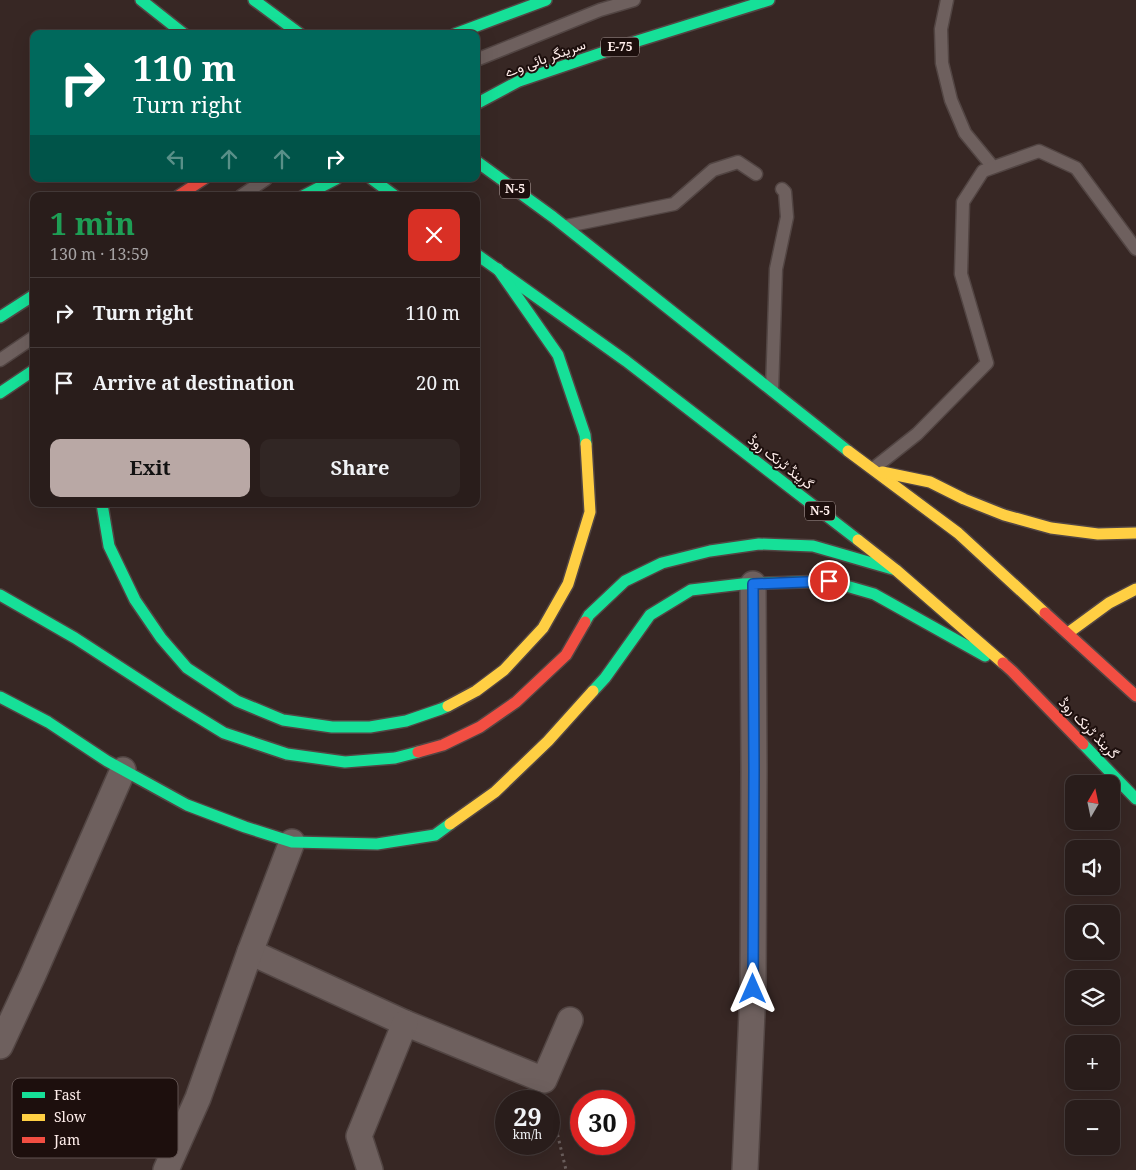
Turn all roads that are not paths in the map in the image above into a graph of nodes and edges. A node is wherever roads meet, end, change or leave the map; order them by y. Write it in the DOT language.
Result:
graph roads {
  1 [pos="141,0"];
  2 [pos="254,0"];
  3 [pos="546,0"];
  4 [pos="634,0"];
  5 [pos="769,0"];
  6 [pos="946,0"];
  7 [pos="179,30"];
  8 [pos="295,30"];
  9 [pos="465,30"];
  10 [pos="480,58"];
  11 [pos="480,102"];
  12 [pos="480,164"];
  13 [pos="993,168"];
  14 [pos="756,174"];
  15 [pos="199,182"];
  16 [pos="262,182"];
  17 [pos="330,182"];
  18 [pos="376,182"];
  19 [pos="782,189"];
  20 [pos="184,192"];
  21 [pos="247,192"];
  22 [pos="311,192"];
  23 [pos="390,192"];
  24 [pos="565,226"];
  25 [pos="1136,249"];
  26 [pos="480,257"];
  27 [pos="498,270"];
  28 [pos="30,298"];
  29 [pos="0,317"];
  30 [pos="30,340"];
  31 [pos="0,360"];
  32 [pos="30,373"];
  33 [pos="772,390"];
  34 [pos="0,393"];
  35 [pos="873,470"];
  36 [pos="102,507"];
  37 [pos="1136,533"];
  38 [pos="896,570"];
  39 [pos="753,584"];
  40 [pos="1136,589"];
  41 [pos="0,595"];
  42 [pos="1068,633"];
  43 [pos="1012,670"];
  44 [pos="1136,696"];
  45 [pos="0,697"];
  46 [pos="123,770"];
  47 [pos="1136,799"];
  48 [pos="292,842"];
  49 [pos="250,952"];
  50 [pos="570,1020"];
  51 [pos="405,1023"];
  52 [pos="0,1046"];
  53 [pos="178,1143"];
  54 [pos="171,1158"];
  55 [pos="166,1170"];
  56 [pos="370,1170"];
  57 [pos="745,1170"];
  1 -- 7 [label="main road"];
  2 -- 8 [label="main road"];
  3 -- 9 [label="main road"];
  4 -- 10 [label="lane"];
  5 -- 11 [label="main road, سرینگر ہائی وے / E-75"];
  6 -- 13 [label="lane"];
  12 -- 24 [label="main road, N-5"];
  13 -- 25 [label="lane"];
  13 -- 35 [label="lane"];
  14 -- 24 [label="lane"];
  15 -- 20 [label="main road"];
  16 -- 21 [label="lane"];
  17 -- 22 [label="main road"];
  18 -- 23 [label="main road"];
  19 -- 33 [label="lane"];
  24 -- 33 [label="main road, N-5"];
  26 -- 27 [label="main road, گرینڈ ٹرنک روڈ / N-5"];
  27 -- 36 [label="main road"];
  27 -- 38 [label="main road, گرینڈ ٹرنک روڈ / N-5"];
  28 -- 29 [label="main road"];
  30 -- 31 [label="lane"];
  32 -- 34 [label="main road"];
  33 -- 35 [label="main road, N-5"];
  35 -- 37 [label="main road"];
  35 -- 42 [label="main road, N-5"];
  38 -- 41 [label="main road"];
  38 -- 43 [label="main road, گرینڈ ٹرنک روڈ / N-5"];
  39 -- 43 [label="main road"];
  39 -- 48 [label="main road"];
  39 -- 57 [label="street"];
  40 -- 42 [label="main road"];
  42 -- 44 [label="main road, N-5"];
  43 -- 47 [label="main road, گرینڈ ٹرنک روڈ / N-5"];
  45 -- 46 [label="main road"];
  46 -- 48 [label="main road"];
  46 -- 52 [label="street"];
  48 -- 49 [label="street"];
  49 -- 51 [label="street"];
  49 -- 53 [label="street"];
  50 -- 51 [label="street"];
  51 -- 56 [label="street"];
  54 -- 55 [label="street"];
}
